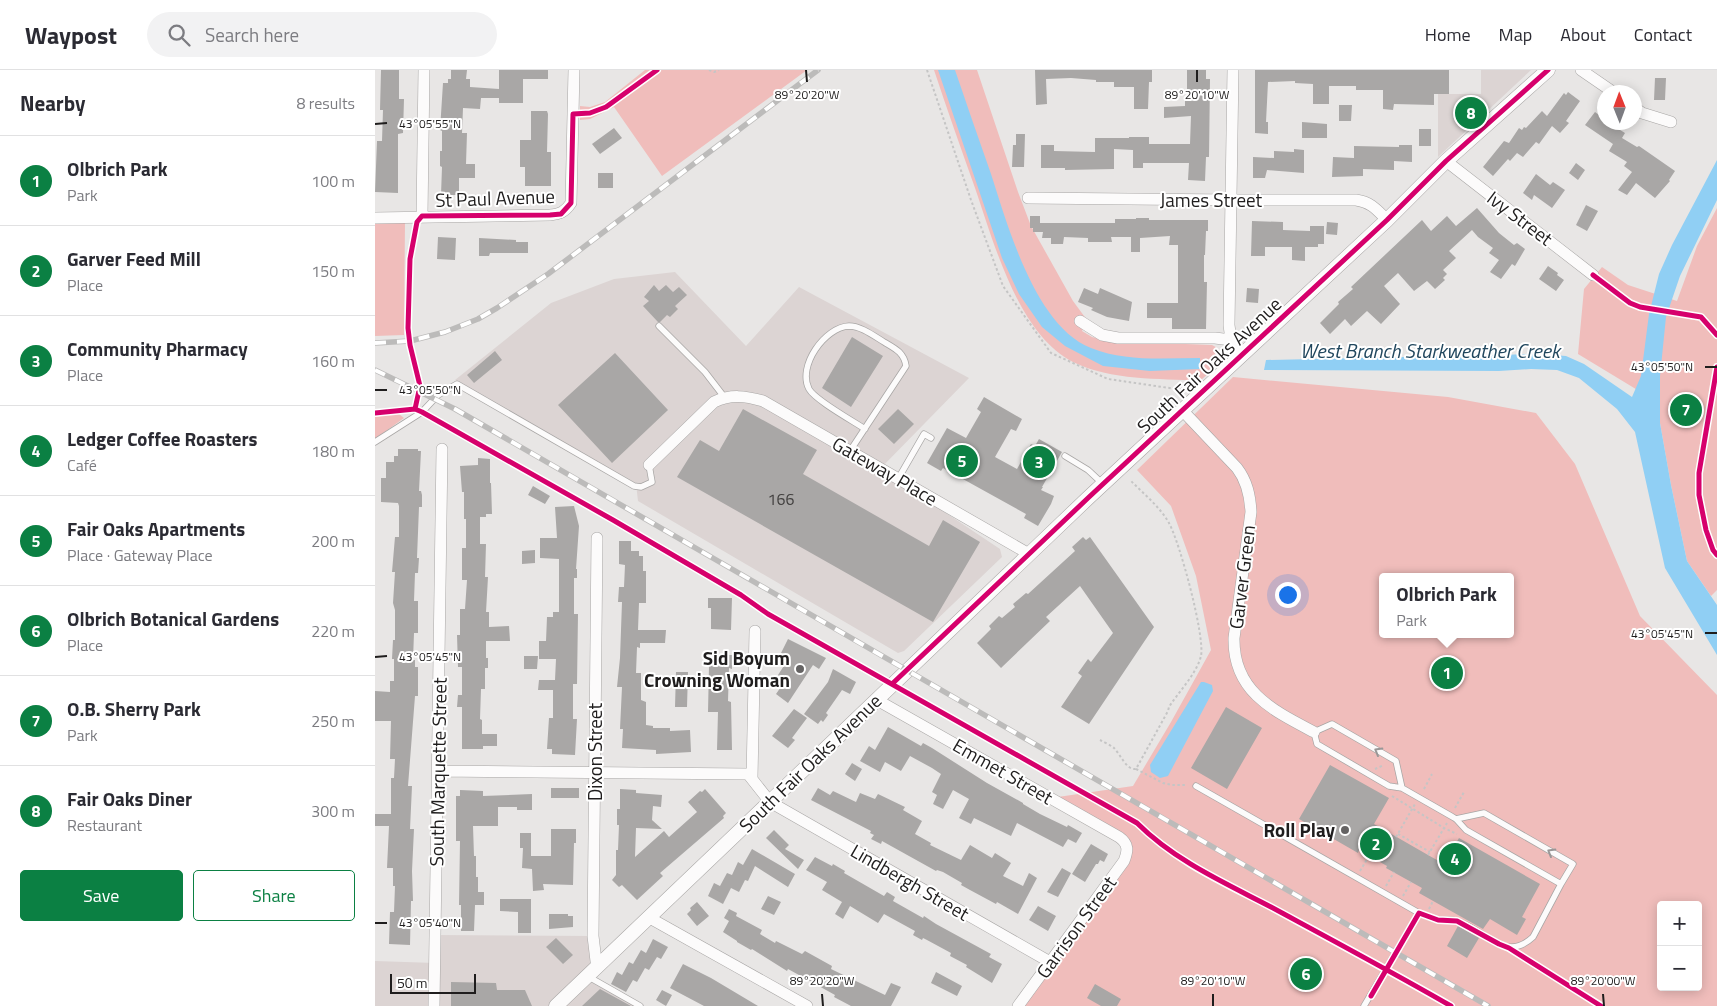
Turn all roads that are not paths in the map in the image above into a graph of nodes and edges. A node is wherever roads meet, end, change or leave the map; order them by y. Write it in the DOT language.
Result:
graph roads {
  1 [pos="424,70"];
  2 [pos="574,70"];
  3 [pos="1233,70"];
  4 [pos="1548,70"];
  5 [pos="1581,70"];
  6 [pos="1603,85"];
  7 [pos="1642,114"];
  8 [pos="1671,122"];
  9 [pos="1446,161"];
  10 [pos="1028,198"];
  11 [pos="1231,200"];
  12 [pos="422,216"];
  13 [pos="375,218"];
  14 [pos="1387,220"];
  15 [pos="1593,274"];
  16 [pos="1080,322"];
  17 [pos="659,326"];
  18 [pos="1231,340"];
  19 [pos="1242,354"];
  20 [pos="725,398"];
  21 [pos="1182,410"];
  22 [pos="865,429"];
  23 [pos="931,438"];
  24 [pos="375,442"];
  25 [pos="442,449"];
  26 [pos="850,452"];
  27 [pos="1065,456"];
  28 [pos="649,465"];
  29 [pos="898,479"];
  30 [pos="1103,484"];
  31 [pos="597,538"];
  32 [pos="1029,554"];
  33 [pos="755,631"];
  34 [pos="877,700"];
  35 [pos="1314,732"];
  36 [pos="438,770"];
  37 [pos="595,773"];
  38 [pos="753,778"];
  39 [pos="1196,786"];
  40 [pos="1402,788"];
  41 [pos="770,802"];
  42 [pos="1456,819"];
  43 [pos="1127,846"];
  44 [pos="1561,884"];
  45 [pos="1419,913"];
  46 [pos="649,917"];
  47 [pos="1050,962"];
  48 [pos="598,965"];
  49 [pos="587,976"];
  50 [pos="434,1006"];
  51 [pos="556,1006"];
  52 [pos="640,1006"];
  53 [pos="807,1006"];
  54 [pos="1018,1006"];
  55 [pos="1364,1006"];
  1 -- 12 [label="street"];
  2 -- 12 [label="street, St Paul Avenue"];
  3 -- 11 [label="street"];
  4 -- 9 [label="street, South Fair Oaks Avenue"];
  5 -- 6 [label="street"];
  7 -- 8 [label="street"];
  9 -- 14 [label="street, South Fair Oaks Avenue"];
  9 -- 15 [label="street, Ivy Street"];
  10 -- 11 [label="street, James Street"];
  11 -- 14 [label="street, James Street"];
  11 -- 18 [label="street"];
  12 -- 13 [label="street, St Paul Avenue"];
  14 -- 19 [label="street, South Fair Oaks Avenue"];
  16 -- 18 [label="street"];
  17 -- 20 [label="lane"];
  18 -- 19 [label="street"];
  19 -- 21 [label="street, South Fair Oaks Avenue"];
  20 -- 26 [label="street, Gateway Place"];
  20 -- 28 [label="street"];
  21 -- 30 [label="street, South Fair Oaks Avenue"];
  21 -- 35 [label="street, Garver Green"];
  22 -- 22 [label="lane"];
  22 -- 26 [label="lane"];
  23 -- 29 [label="lane"];
  24 -- 28 [label="lane"];
  25 -- 36 [label="street, South Marquette Street"];
  26 -- 29 [label="street, Gateway Place"];
  27 -- 30 [label="lane"];
  29 -- 32 [label="street, Gateway Place"];
  30 -- 32 [label="street, South Fair Oaks Avenue"];
  31 -- 37 [label="street, Dixon Street"];
  32 -- 34 [label="street, South Fair Oaks Avenue"];
  33 -- 38 [label="street"];
  34 -- 41 [label="street, South Fair Oaks Avenue"];
  34 -- 43 [label="street, Emmet Street"];
  35 -- 40 [label="lane"];
  40 -- 35 [label="lane, one-way"];
  36 -- 37 [label="street"];
  36 -- 50 [label="street, South Marquette Street"];
  37 -- 38 [label="street"];
  37 -- 48 [label="street, Dixon Street"];
  38 -- 41 [label="street"];
  39 -- 45 [label="lane"];
  40 -- 42 [label="lane"];
  41 -- 46 [label="street, South Fair Oaks Avenue"];
  41 -- 47 [label="street, Lindbergh Street"];
  42 -- 44 [label="lane"];
  44 -- 42 [label="lane, one-way"];
  43 -- 47 [label="street, Garrison Street"];
  44 -- 45 [label="lane"];
  45 -- 55 [label="lane"];
  46 -- 48 [label="street, South Fair Oaks Avenue"];
  46 -- 53 [label="street"];
  47 -- 54 [label="street, Garrison Street"];
  48 -- 49 [label="street, South Fair Oaks Avenue"];
  49 -- 51 [label="street, South Fair Oaks Avenue"];
  49 -- 52 [label="lane"];
}
